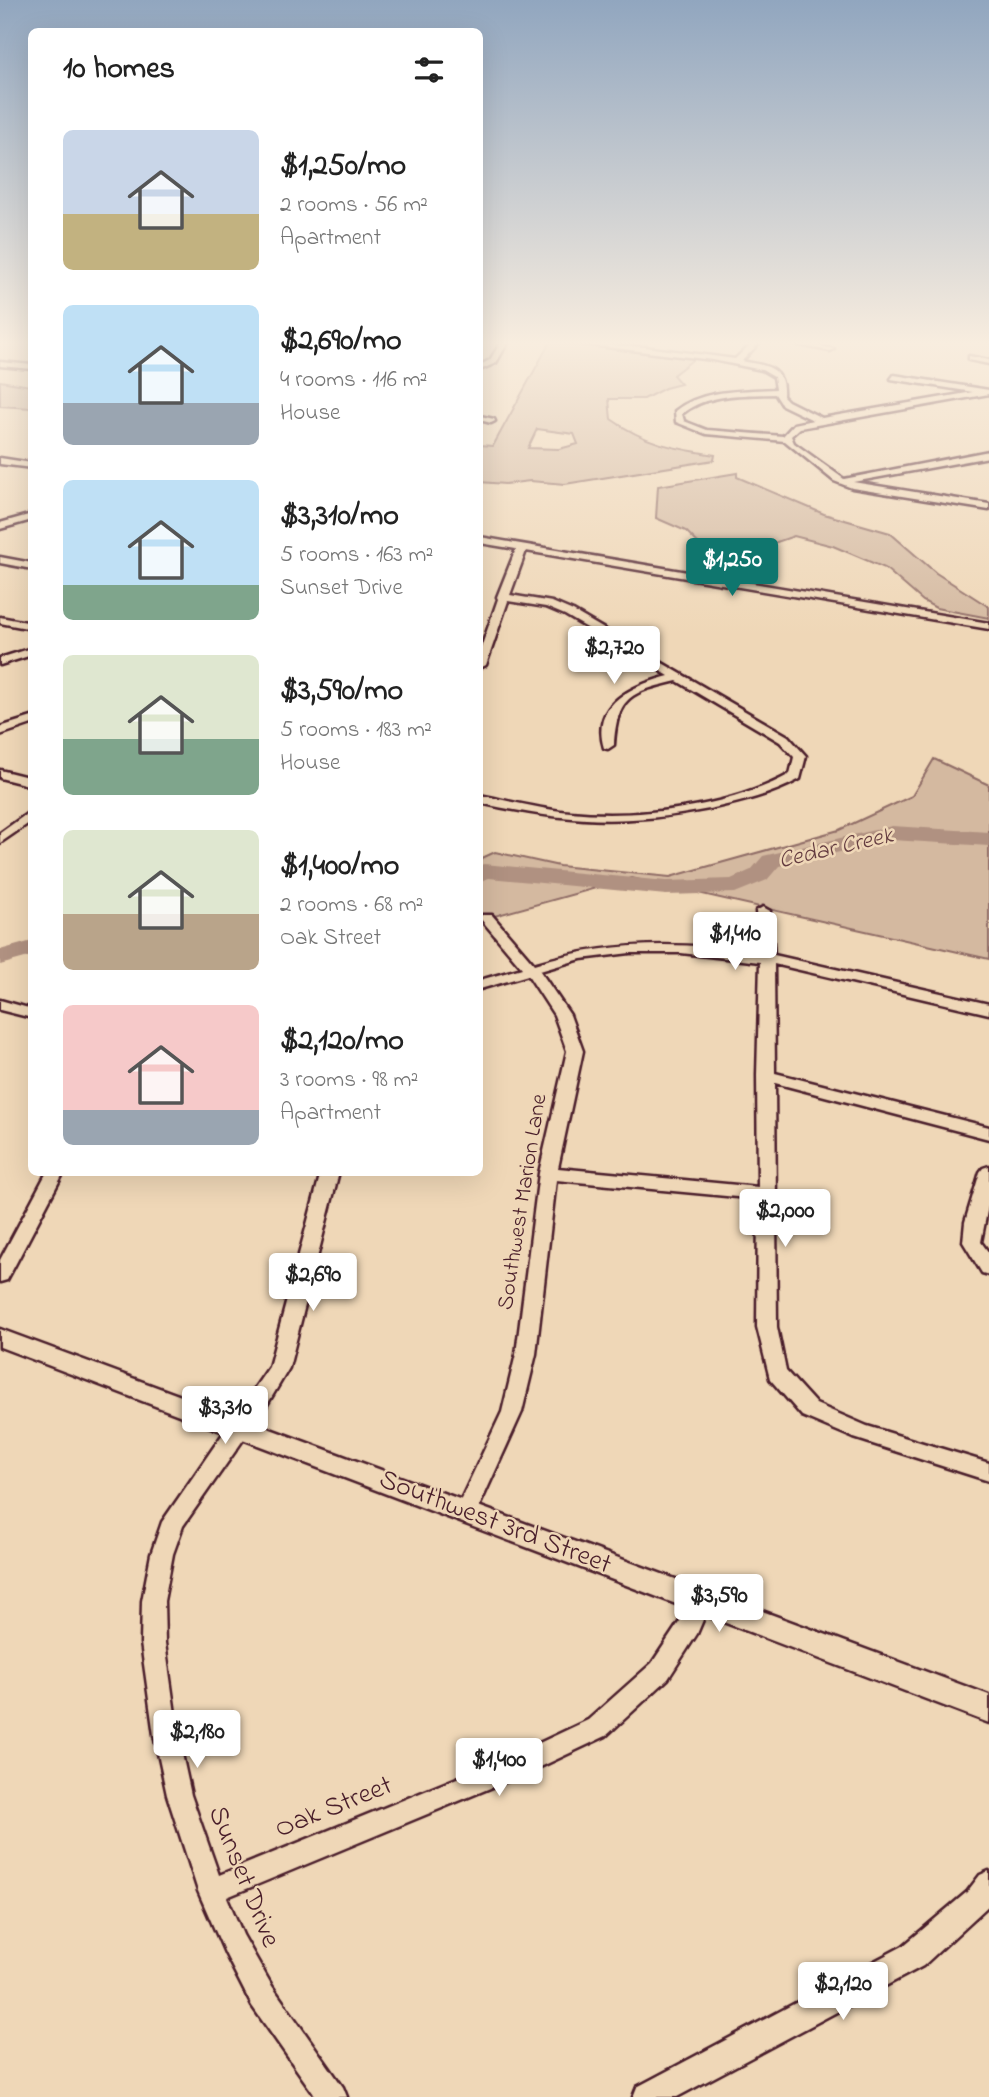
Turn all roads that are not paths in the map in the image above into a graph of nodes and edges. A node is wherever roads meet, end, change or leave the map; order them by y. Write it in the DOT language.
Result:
graph roads {
  1 [pos="789,439"];
  2 [pos="989,454"];
  3 [pos="0,461"];
  4 [pos="28,466"];
  5 [pos="843,481"];
  6 [pos="989,507"];
  7 [pos="28,518"];
  8 [pos="0,526"];
  9 [pos="483,540"];
  10 [pos="522,547"];
  11 [pos="0,560"];
  12 [pos="28,565"];
  13 [pos="502,597"];
  14 [pos="0,620"];
  15 [pos="28,625"];
  16 [pos="989,626"];
  17 [pos="28,652"];
  18 [pos="483,657"];
  19 [pos="0,662"];
  20 [pos="678,677"];
  21 [pos="28,721"];
  22 [pos="0,731"];
  23 [pos="608,745"];
  24 [pos="0,774"];
  25 [pos="28,781"];
  26 [pos="483,800"];
  27 [pos="28,817"];
  28 [pos="0,839"];
  29 [pos="763,911"];
  30 [pos="487,918"];
  31 [pos="767,957"];
  32 [pos="529,970"];
  33 [pos="483,984"];
  34 [pos="0,1005"];
  35 [pos="989,1009"];
  36 [pos="28,1013"];
  37 [pos="765,1075"];
  38 [pos="989,1133"];
  39 [pos="989,1172"];
  40 [pos="548,1174"];
  41 [pos="54,1176"];
  42 [pos="329,1176"];
  43 [pos="765,1194"];
  44 [pos="989,1268"];
  45 [pos="0,1275"];
  46 [pos="0,1339"];
  47 [pos="240,1427"];
  48 [pos="989,1472"];
  49 [pos="466,1512"];
  50 [pos="700,1601"];
  51 [pos="989,1709"];
  52 [pos="989,1884"];
  53 [pos="211,1891"];
  54 [pos="333,2097"];
  55 [pos="647,2097"];
  1 -- 5 [label="street"];
  2 -- 5 [label="street"];
  3 -- 4 [label="street"];
  5 -- 6 [label="street"];
  7 -- 8 [label="street"];
  9 -- 10 [label="street"];
  10 -- 13 [label="street"];
  10 -- 16 [label="street"];
  11 -- 12 [label="street"];
  13 -- 18 [label="street"];
  13 -- 20 [label="street"];
  14 -- 15 [label="street"];
  17 -- 19 [label="street"];
  20 -- 23 [label="street"];
  20 -- 26 [label="street"];
  21 -- 22 [label="street"];
  24 -- 25 [label="street"];
  27 -- 28 [label="street"];
  29 -- 31 [label="street"];
  30 -- 32 [label="street, Southwest Marion Lane"];
  31 -- 32 [label="street"];
  31 -- 35 [label="street"];
  31 -- 37 [label="street"];
  32 -- 33 [label="street"];
  32 -- 40 [label="street, Southwest Marion Lane"];
  34 -- 36 [label="street"];
  37 -- 38 [label="street"];
  37 -- 43 [label="street"];
  39 -- 44 [label="street"];
  40 -- 43 [label="street"];
  40 -- 49 [label="street, Southwest Marion Lane"];
  41 -- 45 [label="street"];
  42 -- 47 [label="street, Sunset Drive"];
  43 -- 48 [label="street"];
  46 -- 47 [label="main road, Southwest 3rd Street"];
  47 -- 49 [label="main road, Southwest 3rd Street"];
  47 -- 53 [label="street, Sunset Drive"];
  49 -- 50 [label="main road, Southwest 3rd Street"];
  50 -- 51 [label="main road, Southwest 3rd Street"];
  50 -- 53 [label="street, Oak Street"];
  52 -- 55 [label="street"];
  53 -- 54 [label="street, Sunset Drive"];
}
